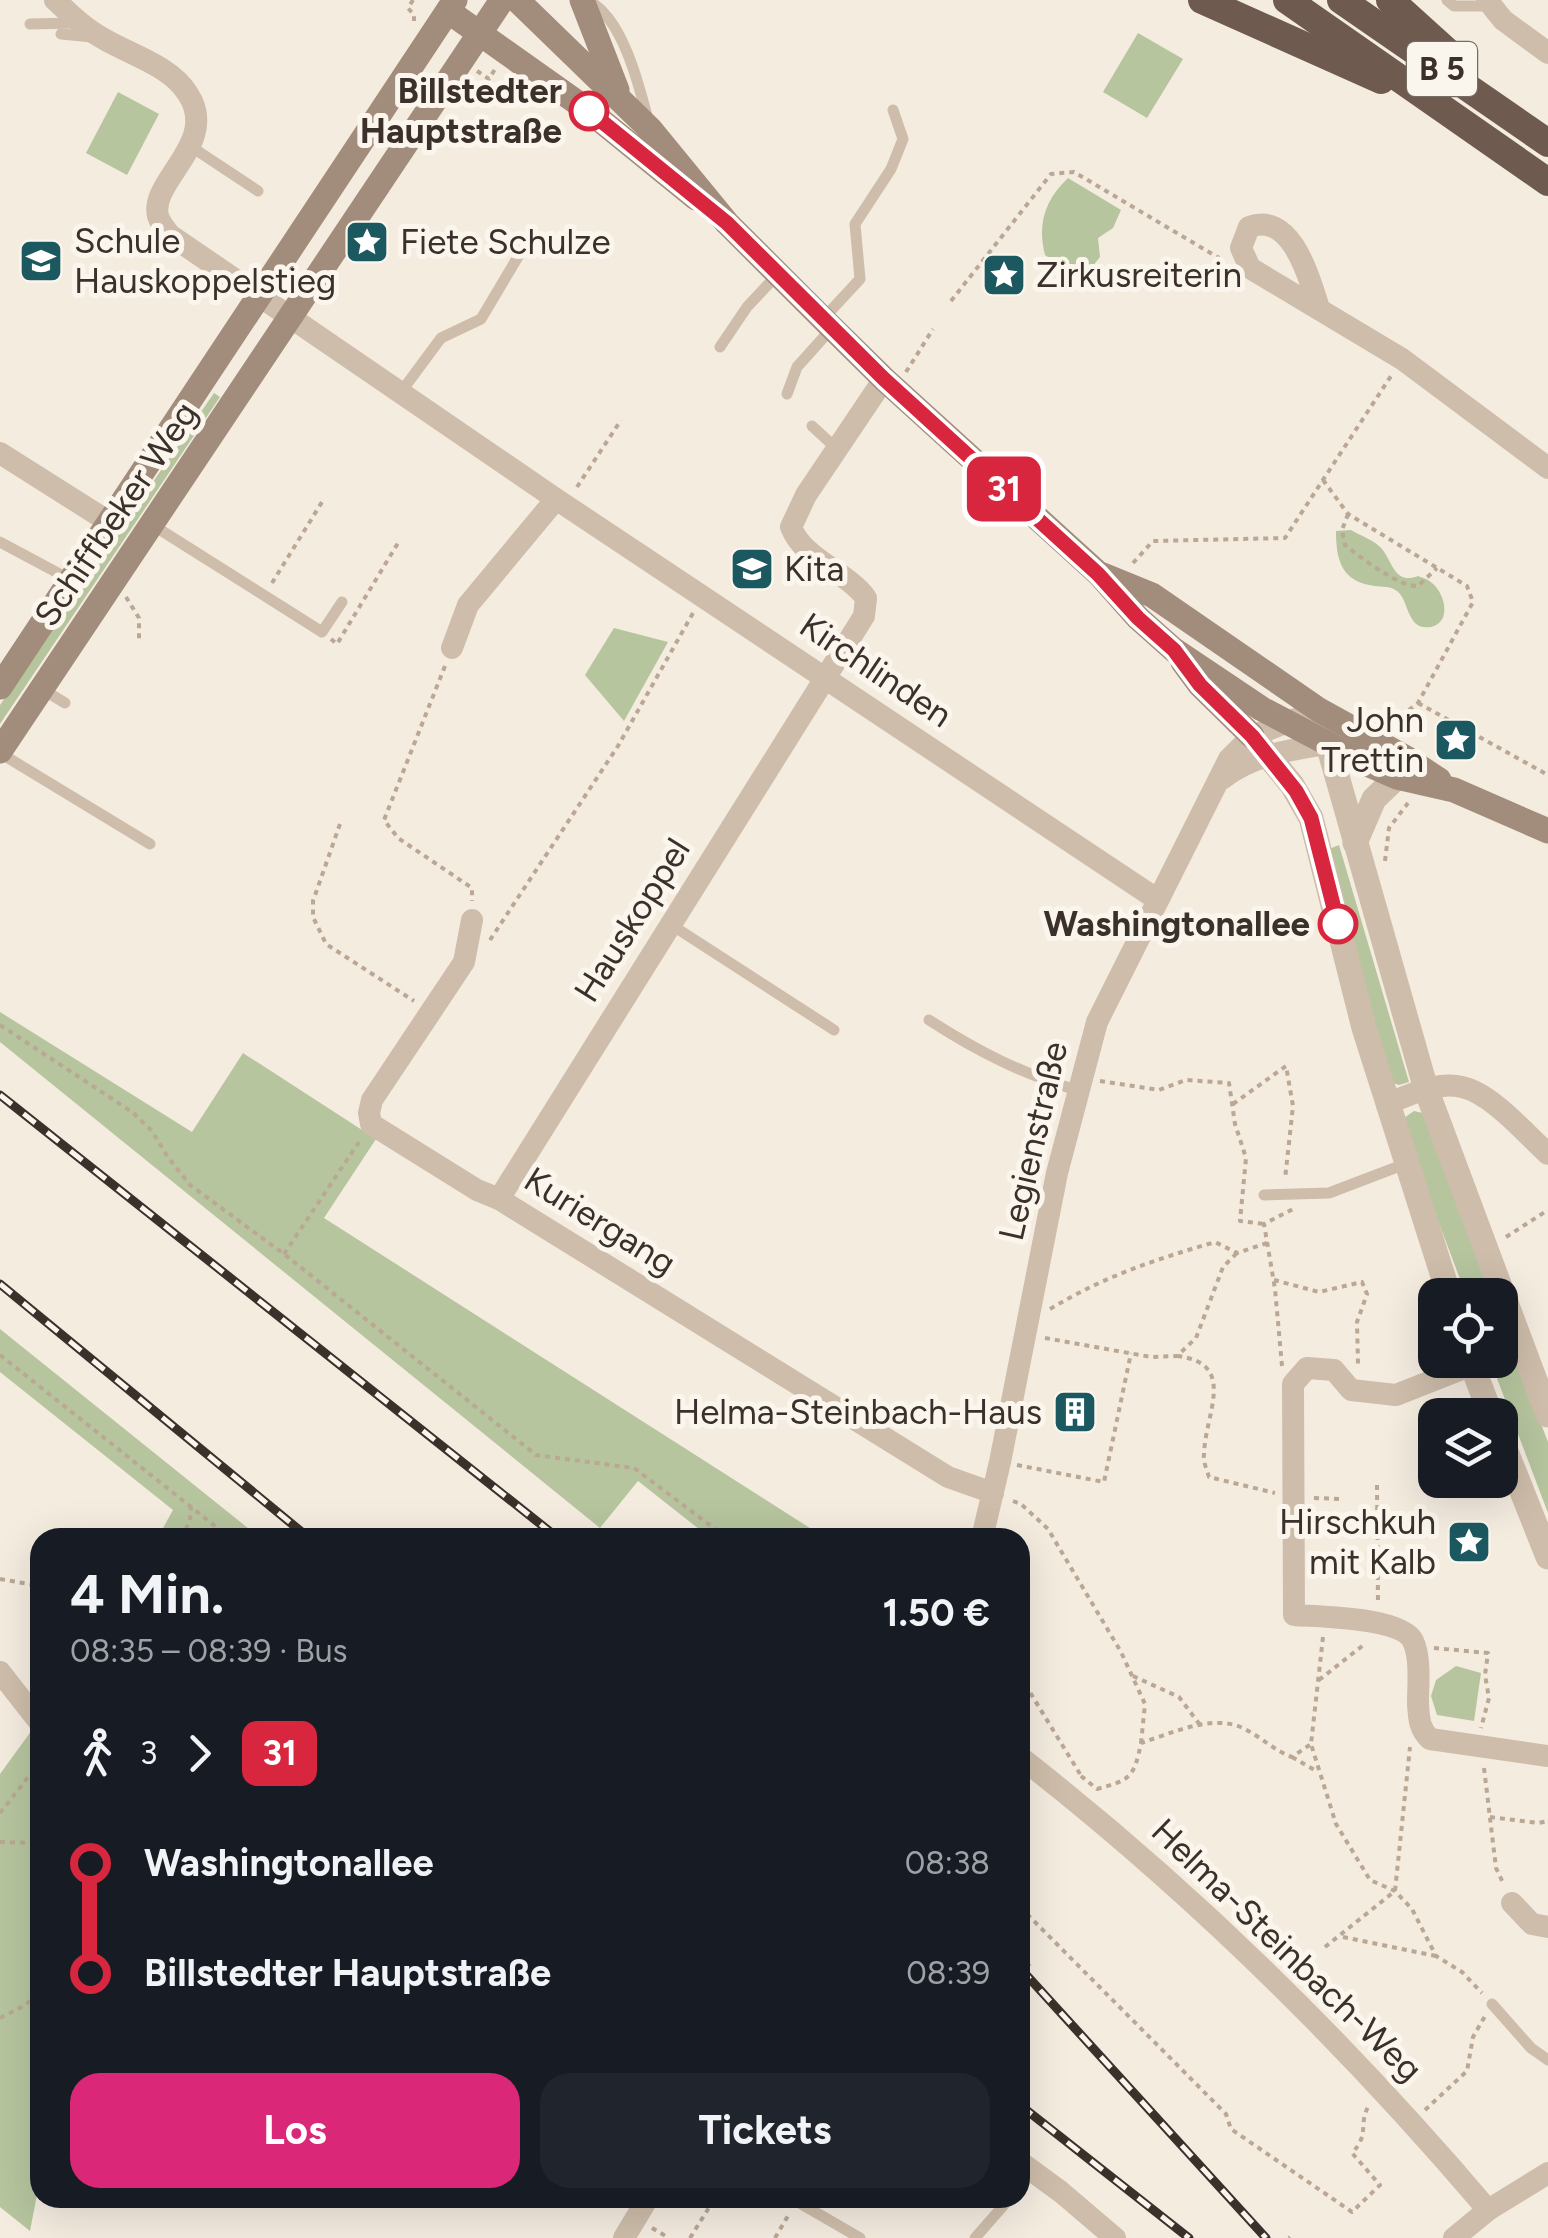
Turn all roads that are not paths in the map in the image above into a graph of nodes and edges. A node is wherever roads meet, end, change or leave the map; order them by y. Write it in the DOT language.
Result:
graph roads {
  1 [pos="55,0"];
  2 [pos="502,0"];
  3 [pos="517,0"];
  4 [pos="584,0"];
  5 [pos="1202,0"];
  6 [pos="1287,0"];
  7 [pos="1340,0"];
  8 [pos="1390,0"];
  9 [pos="1446,0"];
  10 [pos="1488,3"];
  11 [pos="445,4"];
  12 [pos="30,24"];
  13 [pos="71,28"];
  14 [pos="481,32"];
  15 [pos="1548,53"];
  16 [pos="620,99"];
  17 [pos="1442,107"];
  18 [pos="893,110"];
  19 [pos="650,129"];
  20 [pos="1545,141"];
  21 [pos="190,146"];
  22 [pos="1548,182"];
  23 [pos="258,191"];
  24 [pos="727,223"];
  25 [pos="522,250"];
  26 [pos="778,274"];
  27 [pos="260,295"];
  28 [pos="1319,308"];
  29 [pos="290,316"];
  30 [pos="827,323"];
  31 [pos="720,347"];
  32 [pos="889,384"];
  33 [pos="401,392"];
  34 [pos="787,394"];
  35 [pos="812,426"];
  36 [pos="837,449"];
  37 [pos="0,452"];
  38 [pos="1548,468"];
  39 [pos="561,502"];
  40 [pos="109,522"];
  41 [pos="152,524"];
  42 [pos="0,542"];
  43 [pos="1108,577"];
  44 [pos="71,580"];
  45 [pos="342,602"];
  46 [pos="452,648"];
  47 [pos="1174,650"];
  48 [pos="825,678"];
  49 [pos="0,688"];
  50 [pos="42,689"];
  51 [pos="65,704"];
  52 [pos="1319,710"];
  53 [pos="1287,724"];
  54 [pos="1251,737"];
  55 [pos="1326,744"];
  56 [pos="0,752"];
  57 [pos="1397,777"];
  58 [pos="1216,784"];
  59 [pos="1454,790"];
  60 [pos="1548,831"];
  61 [pos="1355,843"];
  62 [pos="150,844"];
  63 [pos="1158,900"];
  64 [pos="472,920"];
  65 [pos="670,924"];
  66 [pos="929,1020"];
  67 [pos="834,1030"];
  68 [pos="1081,1084"];
  69 [pos="1426,1089"];
  70 [pos="1386,1104"];
  71 [pos="1548,1154"];
  72 [pos="1405,1164"];
  73 [pos="1264,1195"];
  74 [pos="498,1198"];
  75 [pos="1442,1278"];
  76 [pos="1436,1378"];
  77 [pos="1548,1416"];
  78 [pos="1518,1481"];
  79 [pos="992,1494"];
  80 [pos="984,1528"];
  81 [pos="1548,1557"];
  82 [pos="0,1672"];
  83 [pos="30,1710"];
  84 [pos="1548,1756"];
  85 [pos="1030,1762"];
  86 [pos="1512,1903"];
  87 [pos="1548,1927"];
  88 [pos="1492,2004"];
  89 [pos="1548,2060"];
  90 [pos="1548,2172"];
  91 [pos="1030,2175"];
  92 [pos="642,2208"];
  93 [pos="809,2208"];
  94 [pos="1001,2208"];
  95 [pos="1488,2210"];
  96 [pos="1109,2236"];
  97 [pos="624,2238"];
  98 [pos="860,2238"];
  99 [pos="975,2238"];
  100 [pos="1454,2238"];
  1 -- 13 [label="street"];
  2 -- 14 [label="main road, Schiffbeker Weg"];
  3 -- 16 [label="main road"];
  4 -- 16 [label="main road"];
  4 -- 19 [label="lane"];
  5 -- 17 [label="highway"];
  6 -- 17 [label="highway, B 5"];
  7 -- 20 [label="highway, B 5"];
  8 -- 20 [label="highway"];
  9 -- 10 [label="lane"];
  10 -- 15 [label="street"];
  11 -- 14 [label="main road"];
  11 -- 27 [label="main road, Schiffbeker Weg"];
  12 -- 13 [label="lane"];
  13 -- 21 [label="street"];
  14 -- 24 [label="main road"];
  14 -- 29 [label="main road, Schiffbeker Weg"];
  16 -- 19 [label="main road"];
  17 -- 22 [label="highway, B 5"];
  18 -- 30 [label="lane"];
  19 -- 24 [label="main road"];
  21 -- 23 [label="lane"];
  21 -- 27 [label="street"];
  24 -- 26 [label="main road"];
  25 -- 33 [label="lane"];
  26 -- 30 [label="main road"];
  26 -- 31 [label="lane"];
  27 -- 29 [label="street"];
  27 -- 40 [label="main road, Schiffbeker Weg"];
  28 -- 28 [label="street"];
  28 -- 38 [label="street"];
  29 -- 33 [label="street, Kirchlinden"];
  29 -- 41 [label="main road, Schiffbeker Weg"];
  30 -- 32 [label="main road"];
  30 -- 34 [label="lane"];
  32 -- 36 [label="street"];
  32 -- 43 [label="main road"];
  33 -- 39 [label="street, Kirchlinden"];
  35 -- 36 [label="lane"];
  36 -- 48 [label="street, Hauskoppel"];
  37 -- 40 [label="street"];
  39 -- 46 [label="street"];
  39 -- 48 [label="street, Kirchlinden"];
  40 -- 44 [label="main road, Schiffbeker Weg"];
  41 -- 45 [label="lane"];
  41 -- 50 [label="main road, Schiffbeker Weg"];
  42 -- 44 [label="lane"];
  43 -- 47 [label="main road"];
  43 -- 52 [label="main road"];
  44 -- 49 [label="main road, Schiffbeker Weg"];
  47 -- 53 [label="main road"];
  47 -- 54 [label="main road"];
  48 -- 63 [label="street, Kirchlinden"];
  48 -- 65 [label="street, Hauskoppel"];
  50 -- 51 [label="lane"];
  50 -- 56 [label="main road, Schiffbeker Weg"];
  52 -- 53 [label="street"];
  52 -- 55 [label="street"];
  52 -- 59 [label="main road"];
  53 -- 54 [label="street"];
  53 -- 55 [label="main road"];
  54 -- 55 [label="street"];
  54 -- 58 [label="street"];
  54 -- 58 [label="street, Legienstraße"];
  54 -- 70 [label="street"];
  55 -- 57 [label="main road"];
  55 -- 61 [label="street"];
  56 -- 62 [label="lane"];
  57 -- 59 [label="main road"];
  57 -- 61 [label="street"];
  58 -- 63 [label="street, Legienstraße"];
  59 -- 60 [label="main road"];
  61 -- 69 [label="street"];
  63 -- 68 [label="street, Legienstraße"];
  64 -- 74 [label="street, Kuriergang"];
  65 -- 67 [label="lane"];
  65 -- 74 [label="street, Hauskoppel"];
  66 -- 68 [label="lane"];
  68 -- 79 [label="street, Legienstraße"];
  69 -- 70 [label="street"];
  69 -- 71 [label="street"];
  69 -- 77 [label="street"];
  70 -- 72 [label="street"];
  72 -- 73 [label="lane"];
  72 -- 75 [label="street"];
  74 -- 79 [label="street, Kuriergang"];
  76 -- 84 [label="street"];
  78 -- 81 [label="street"];
  79 -- 80 [label="street, Legienstraße"];
  82 -- 83 [label="street"];
  85 -- 95 [label="street, Helma-Steinbach-Weg"];
  86 -- 87 [label="street"];
  88 -- 89 [label="lane"];
  90 -- 95 [label="street"];
  91 -- 96 [label="street"];
  92 -- 97 [label="street"];
  93 -- 98 [label="lane"];
  94 -- 99 [label="lane"];
  95 -- 100 [label="street"];
}
